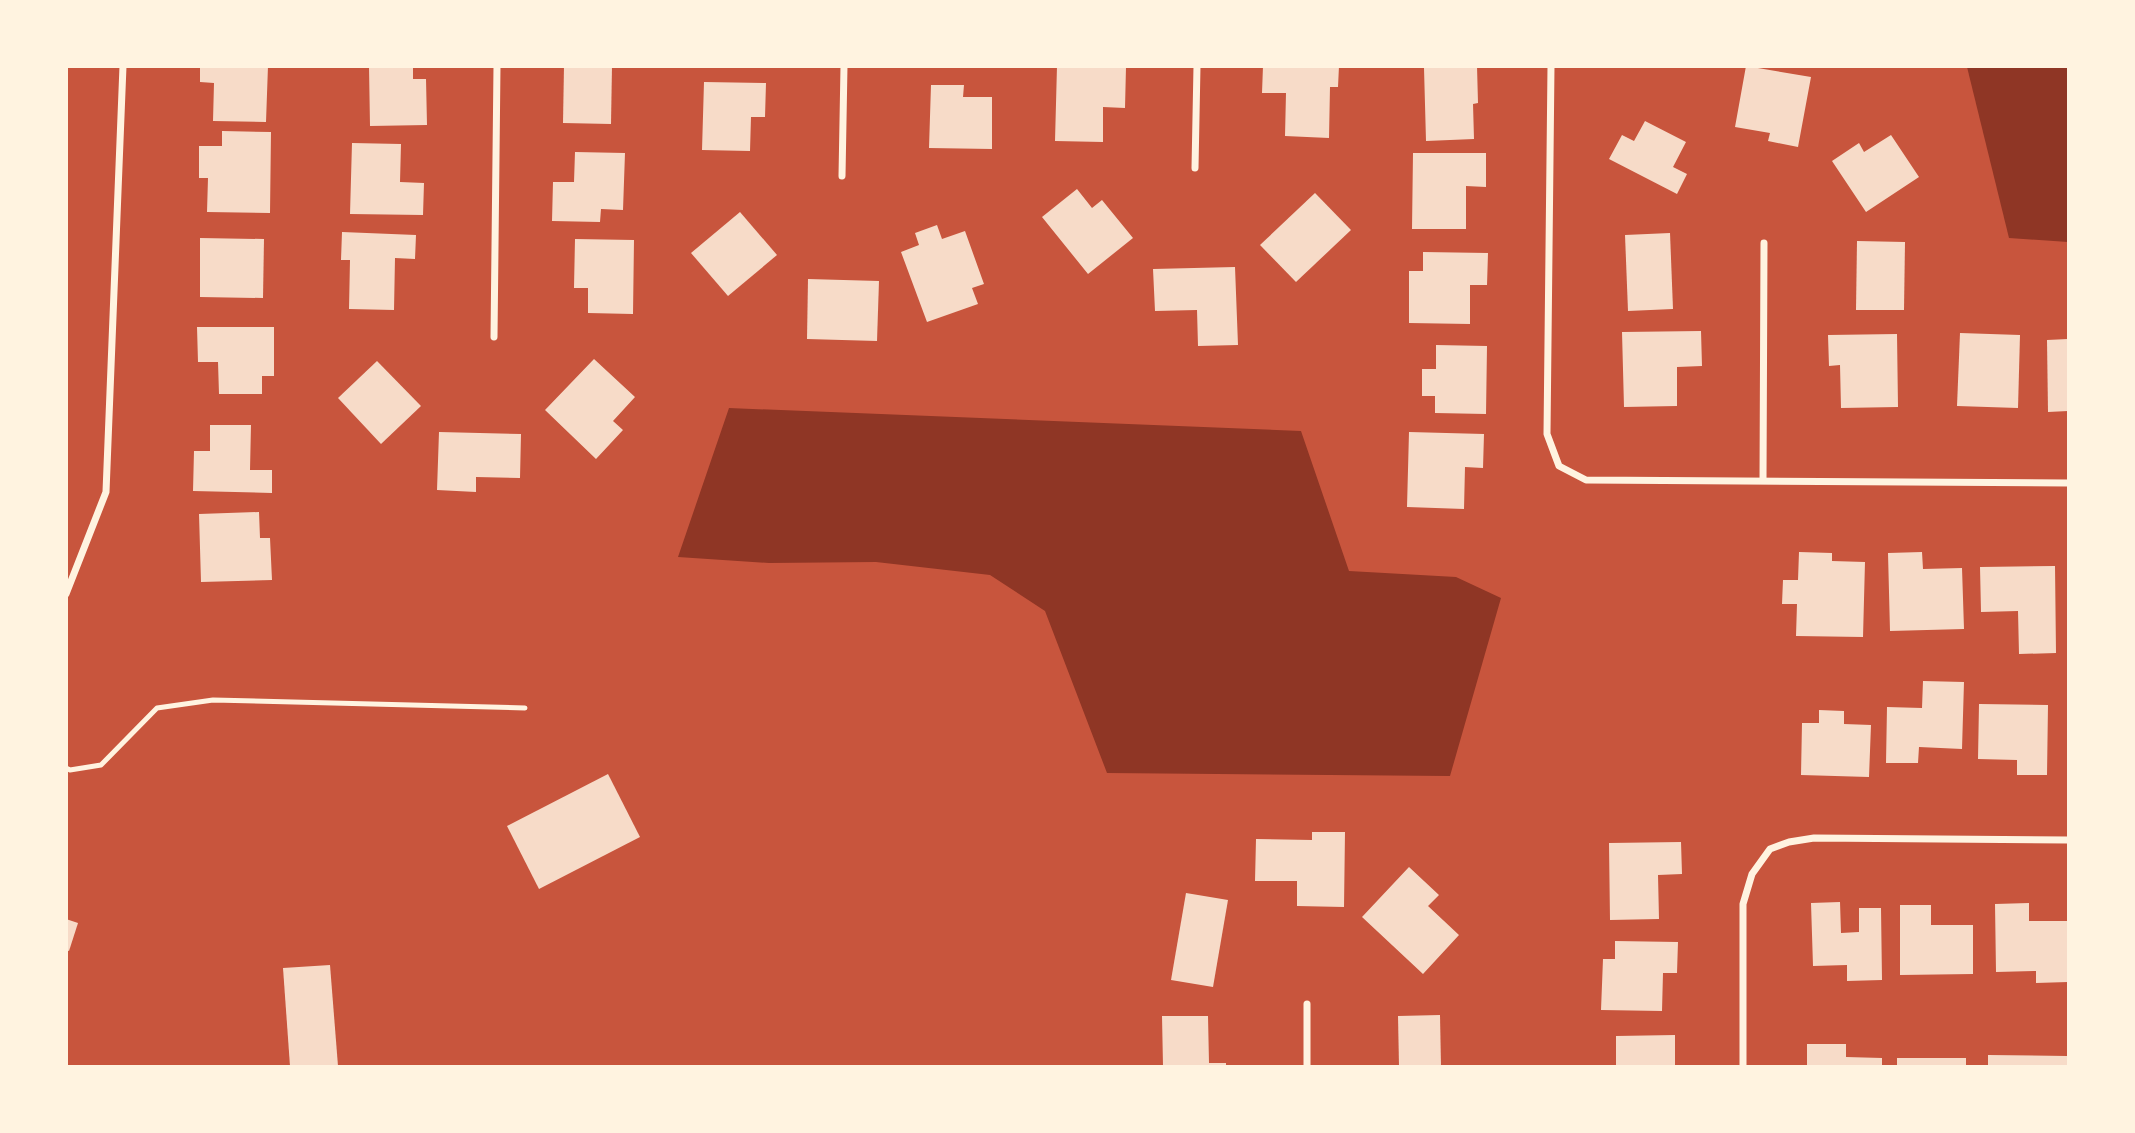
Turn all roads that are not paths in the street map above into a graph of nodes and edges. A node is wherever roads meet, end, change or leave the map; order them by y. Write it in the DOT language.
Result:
graph roads {
  1 [pos="123,66"];
  2 [pos="497,66"];
  3 [pos="844,66"];
  4 [pos="1196,66"];
  5 [pos="1550,66"];
  6 [pos="1195,168"];
  7 [pos="842,176"];
  8 [pos="1764,243"];
  9 [pos="494,337"];
  10 [pos="1763,480"];
  11 [pos="2068,483"];
  12 [pos="66,594"];
  13 [pos="525,708"];
  14 [pos="66,768"];
  15 [pos="2068,839"];
  16 [pos="1307,1004"];
  17 [pos="1307,1066"];
  18 [pos="1743,1066"];
  1 -- 12 [label="street"];
  2 -- 9 [label="street"];
  3 -- 7 [label="street"];
  4 -- 6 [label="street"];
  5 -- 10 [label="street"];
  8 -- 10 [label="street"];
  10 -- 11 [label="street"];
  13 -- 14 [label="lane"];
  15 -- 18 [label="street"];
  16 -- 17 [label="street"];
}
